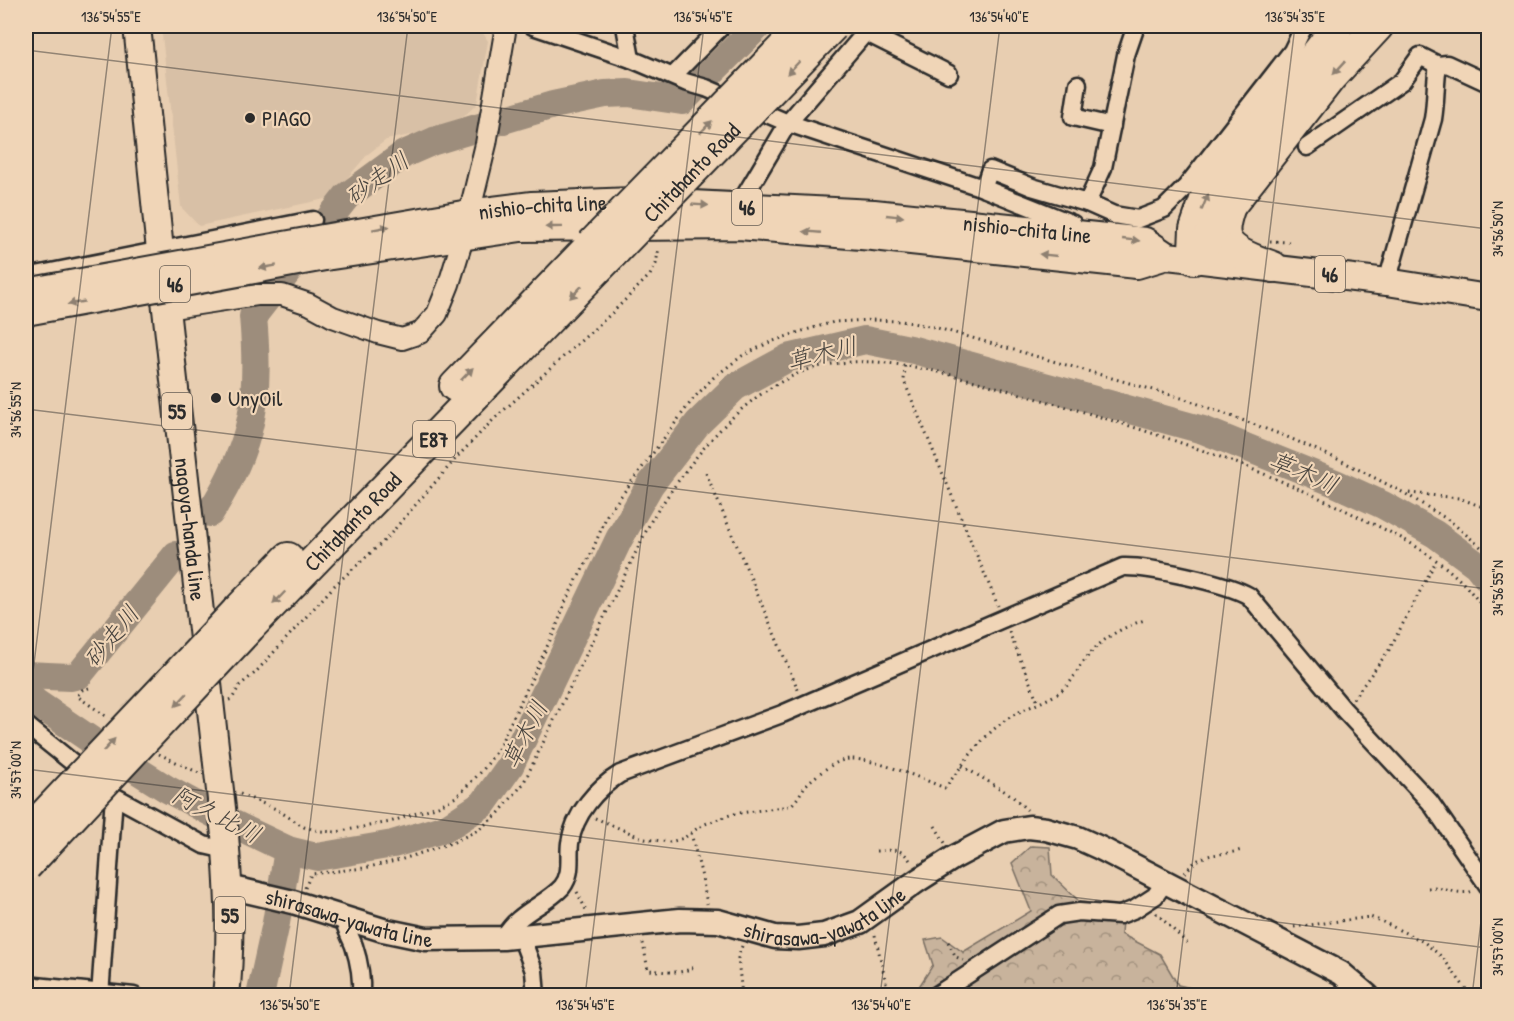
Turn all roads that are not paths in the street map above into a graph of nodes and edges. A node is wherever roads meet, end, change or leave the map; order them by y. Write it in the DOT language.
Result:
graph roads {
  1 [pos="137,26"];
  2 [pos="506,26"];
  3 [pos="533,26"];
  4 [pos="626,26"];
  5 [pos="722,26"];
  6 [pos="804,26"];
  7 [pos="834,26"];
  8 [pos="1136,26"];
  9 [pos="1304,26"];
  10 [pos="1338,26"];
  11 [pos="1378,26"];
  12 [pos="868,29"];
  13 [pos="631,59"];
  14 [pos="1438,65"];
  15 [pos="949,74"];
  16 [pos="679,79"];
  17 [pos="1488,83"];
  18 [pos="1078,84"];
  19 [pos="788,123"];
  20 [pos="1112,126"];
  21 [pos="1307,147"];
  22 [pos="983,188"];
  23 [pos="1087,203"];
  24 [pos="1230,206"];
  25 [pos="738,207"];
  26 [pos="466,224"];
  27 [pos="1072,224"];
  28 [pos="321,238"];
  29 [pos="604,247"];
  30 [pos="160,250"];
  31 [pos="1180,258"];
  32 [pos="1273,267"];
  33 [pos="26,277"];
  34 [pos="1387,282"];
  35 [pos="26,292"];
  36 [pos="1488,293"];
  37 [pos="166,309"];
  38 [pos="26,312"];
  39 [pos="243,620"];
  40 [pos="26,725"];
  41 [pos="114,796"];
  42 [pos="26,834"];
  43 [pos="226,842"];
  44 [pos="26,866"];
  45 [pos="1170,885"];
  46 [pos="1488,885"];
  47 [pos="230,887"];
  48 [pos="344,918"];
  49 [pos="512,937"];
  50 [pos="26,986"];
  51 [pos="100,994"];
  52 [pos="134,996"];
  53 [pos="226,996"];
  54 [pos="361,996"];
  55 [pos="536,996"];
  56 [pos="935,996"];
  57 [pos="1368,996"];
  1 -- 30 [label="main road, nagoya-handa line / 55"];
  2 -- 26 [label="street"];
  3 -- 13 [label="street"];
  4 -- 13 [label="street"];
  5 -- 16 [label="street"];
  29 -- 6 [label="highway, Chitahanto Road / E87, one-way, bridge"];
  7 -- 29 [label="highway, Chitahanto Road / E87, one-way, bridge"];
  8 -- 20 [label="street"];
  9 -- 23 [label="street"];
  31 -- 10 [label="highway, one-way"];
  11 -- 24 [label="highway, one-way"];
  12 -- 15 [label="street"];
  12 -- 19 [label="street"];
  13 -- 16 [label="street"];
  14 -- 17 [label="street"];
  14 -- 21 [label="street"];
  14 -- 34 [label="street"];
  16 -- 19 [label="street"];
  18 -- 20 [label="street"];
  19 -- 22 [label="street"];
  19 -- 25 [label="street"];
  20 -- 23 [label="street"];
  22 -- 23 [label="street"];
  22 -- 27 [label="street"];
  24 -- 31 [label="highway"];
  24 -- 32 [label="highway"];
  26 -- 25 [label="main road, nishio-chita line / 46, one-way"];
  25 -- 31 [label="main road, nishio-chita line / 46, one-way"];
  26 -- 28 [label="main road, nishio-chita line / 46"];
  31 -- 26 [label="main road, nishio-chita line / 46, one-way"];
  26 -- 37 [label="street"];
  28 -- 30 [label="street"];
  28 -- 35 [label="main road, nishio-chita line / 46, bridge"];
  28 -- 38 [label="main road, nishio-chita line / 46, one-way, bridge"];
  29 -- 39 [label="highway, Chitahanto Road / E87"];
  30 -- 33 [label="street"];
  30 -- 37 [label="main road, nagoya-handa line / 55"];
  31 -- 32 [label="main road, nishio-chita line / 46"];
  32 -- 34 [label="main road, nishio-chita line / 46"];
  34 -- 36 [label="main road, nishio-chita line / 46"];
  37 -- 43 [label="main road, nagoya-handa line / 55"];
  42 -- 39 [label="highway, Chitahanto Road / E87, one-way, bridge"];
  39 -- 44 [label="highway, Chitahanto Road / E87, one-way, bridge"];
  40 -- 41 [label="street"];
  41 -- 43 [label="street"];
  41 -- 51 [label="street"];
  43 -- 47 [label="main road, nagoya-handa line / 55"];
  45 -- 49 [label="main road, shirasawa-yawata line"];
  45 -- 56 [label="street"];
  45 -- 57 [label="main road, shirasawa-yawata line"];
  46 -- 49 [label="street"];
  47 -- 48 [label="main road, shirasawa-yawata line"];
  47 -- 53 [label="main road, nagoya-handa line / 55"];
  48 -- 49 [label="main road, shirasawa-yawata line"];
  48 -- 54 [label="street"];
  49 -- 55 [label="street"];
  50 -- 51 [label="street"];
  51 -- 52 [label="street"];
}
